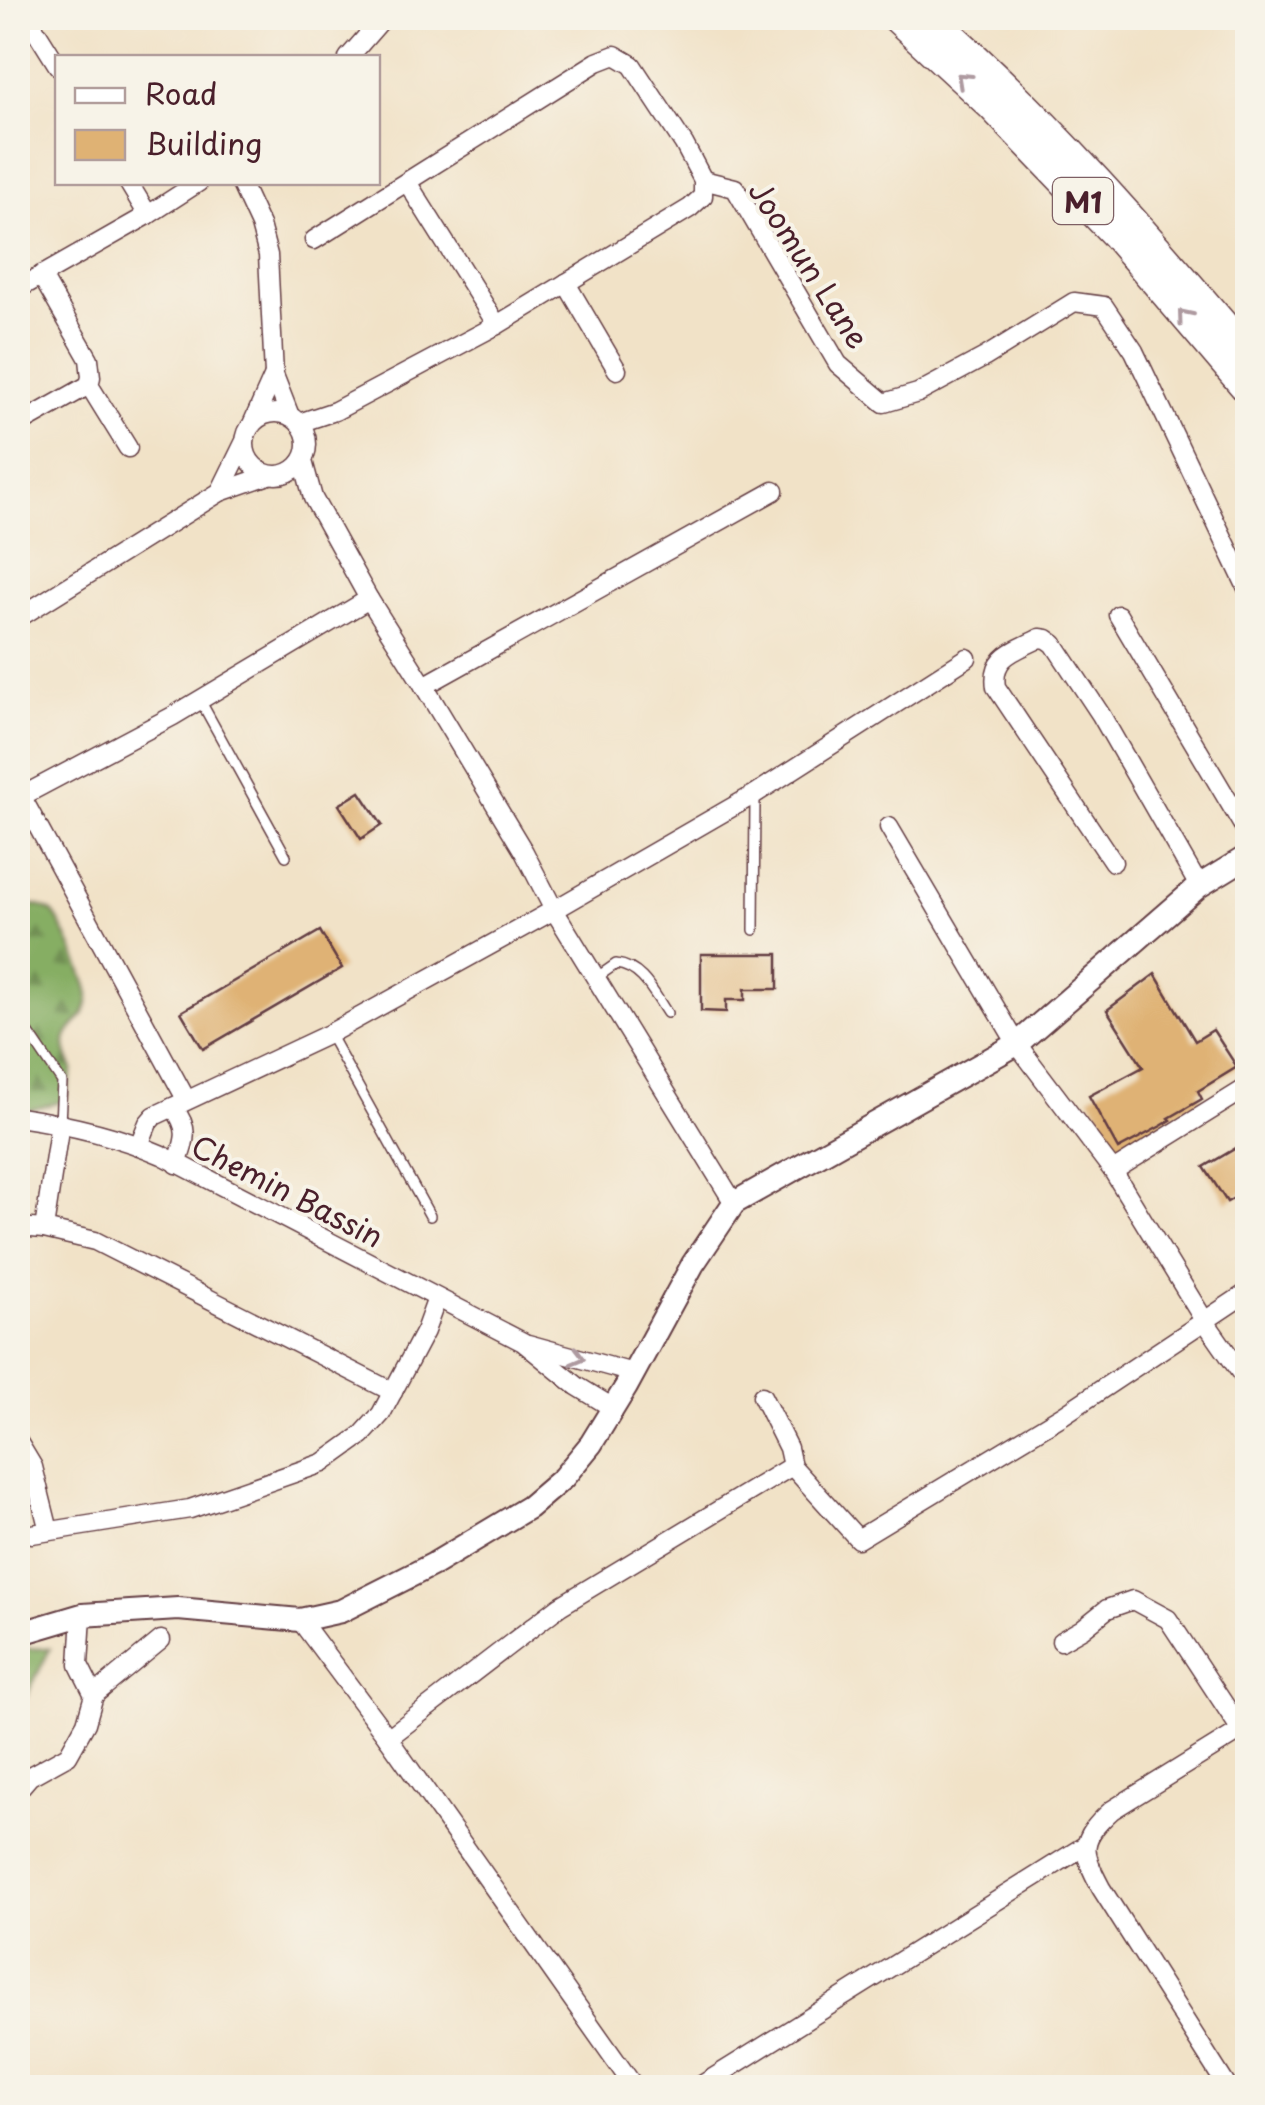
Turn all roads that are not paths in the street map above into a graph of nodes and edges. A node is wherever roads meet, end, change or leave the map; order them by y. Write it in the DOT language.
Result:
graph roads {
  1 [pos="28,18"];
  2 [pos="383,18"];
  3 [pos="896,18"];
  4 [pos="932,18"];
  5 [pos="351,55"];
  6 [pos="55,61"];
  7 [pos="703,180"];
  8 [pos="407,182"];
  9 [pos="130,185"];
  10 [pos="193,185"];
  11 [pos="241,185"];
  12 [pos="148,214"];
  13 [pos="314,240"];
  14 [pos="41,275"];
  15 [pos="566,283"];
  16 [pos="18,289"];
  17 [pos="498,325"];
  18 [pos="1248,353"];
  19 [pos="618,370"];
  20 [pos="274,375"];
  21 [pos="89,385"];
  22 [pos="1248,391"];
  23 [pos="335,412"];
  24 [pos="294,419"];
  25 [pos="253,422"];
  26 [pos="18,425"];
  27 [pos="244,443"];
  28 [pos="128,448"];
  29 [pos="305,455"];
  30 [pos="274,475"];
  31 [pos="774,491"];
  32 [pos="220,492"];
  33 [pos="312,498"];
  34 [pos="1248,590"];
  35 [pos="369,599"];
  36 [pos="1118,616"];
  37 [pos="18,618"];
  38 [pos="968,658"];
  39 [pos="424,686"];
  40 [pos="200,700"];
  41 [pos="20,793"];
  42 [pos="755,794"];
  43 [pos="888,827"];
  44 [pos="1248,834"];
  45 [pos="286,856"];
  46 [pos="1248,856"];
  47 [pos="1114,862"];
  48 [pos="1199,886"];
  49 [pos="554,910"];
  50 [pos="754,930"];
  51 [pos="596,978"];
  52 [pos="667,1012"];
  53 [pos="18,1017"];
  54 [pos="329,1034"];
  55 [pos="1017,1044"];
  56 [pos="1248,1087"];
  57 [pos="179,1103"];
  58 [pos="18,1117"];
  59 [pos="60,1123"];
  60 [pos="139,1145"];
  61 [pos="177,1164"];
  62 [pos="1114,1171"];
  63 [pos="734,1203"];
  64 [pos="430,1216"];
  65 [pos="18,1226"];
  66 [pos="44,1229"];
  67 [pos="1248,1292"];
  68 [pos="437,1298"];
  69 [pos="1204,1320"];
  70 [pos="523,1342"];
  71 [pos="633,1372"];
  72 [pos="1248,1383"];
  73 [pos="392,1392"];
  74 [pos="762,1396"];
  75 [pos="613,1408"];
  76 [pos="18,1442"];
  77 [pos="792,1466"];
  78 [pos="82,1615"];
  79 [pos="300,1620"];
  80 [pos="18,1634"];
  81 [pos="161,1640"];
  82 [pos="1061,1641"];
  83 [pos="94,1695"];
  84 [pos="1244,1728"];
  85 [pos="388,1738"];
  86 [pos="18,1790"];
  87 [pos="1086,1846"];
  88 [pos="636,2088"];
  89 [pos="697,2088"];
  90 [pos="1228,2088"];
  1 -- 6 [label="street"];
  2 -- 5 [label="street"];
  22 -- 3 [label="highway, M1, one-way"];
  4 -- 18 [label="highway, M1"];
  7 -- 8 [label="street"];
  7 -- 15 [label="street"];
  7 -- 34 [label="street, Joomun Lane"];
  8 -- 13 [label="street"];
  8 -- 17 [label="street"];
  9 -- 12 [label="street"];
  10 -- 12 [label="street"];
  11 -- 20 [label="street"];
  12 -- 14 [label="street"];
  14 -- 16 [label="street"];
  14 -- 21 [label="street"];
  15 -- 17 [label="street"];
  15 -- 19 [label="street"];
  17 -- 23 [label="street"];
  20 -- 24 [label="street"];
  20 -- 25 [label="street"];
  21 -- 26 [label="street"];
  21 -- 28 [label="street"];
  23 -- 24 [label="street"];
  23 -- 29 [label="street"];
  24 -- 25 [label="street"];
  24 -- 29 [label="street"];
  25 -- 27 [label="street"];
  27 -- 30 [label="street"];
  27 -- 32 [label="street"];
  29 -- 30 [label="street"];
  29 -- 33 [label="street"];
  30 -- 32 [label="street"];
  30 -- 33 [label="street"];
  31 -- 39 [label="street"];
  32 -- 37 [label="street"];
  33 -- 35 [label="street"];
  35 -- 39 [label="street"];
  35 -- 40 [label="street"];
  36 -- 44 [label="street"];
  38 -- 42 [label="street"];
  39 -- 49 [label="street"];
  40 -- 41 [label="street"];
  40 -- 45 [label="lane"];
  41 -- 57 [label="street"];
  42 -- 49 [label="street"];
  42 -- 50 [label="lane"];
  43 -- 55 [label="street"];
  46 -- 48 [label="street"];
  47 -- 48 [label="street"];
  48 -- 55 [label="street"];
  49 -- 51 [label="street"];
  49 -- 54 [label="street"];
  51 -- 52 [label="lane"];
  51 -- 63 [label="street"];
  53 -- 59 [label="lane"];
  54 -- 57 [label="street"];
  54 -- 64 [label="lane"];
  55 -- 62 [label="street"];
  55 -- 63 [label="street"];
  56 -- 62 [label="street"];
  57 -- 60 [label="street"];
  57 -- 61 [label="street"];
  58 -- 59 [label="street, Chemin Bassin"];
  59 -- 60 [label="street, Chemin Bassin"];
  59 -- 66 [label="street"];
  60 -- 61 [label="street, Chemin Bassin"];
  61 -- 68 [label="street, Chemin Bassin"];
  62 -- 69 [label="street"];
  63 -- 71 [label="street"];
  65 -- 66 [label="street"];
  66 -- 73 [label="street"];
  67 -- 69 [label="street"];
  68 -- 70 [label="street, Chemin Bassin"];
  68 -- 73 [label="street"];
  69 -- 72 [label="street"];
  69 -- 77 [label="street"];
  70 -- 71 [label="street, one-way"];
  70 -- 75 [label="street"];
  71 -- 75 [label="street"];
  73 -- 76 [label="street"];
  74 -- 77 [label="street"];
  75 -- 79 [label="street"];
  77 -- 85 [label="street"];
  78 -- 79 [label="street"];
  78 -- 80 [label="street"];
  78 -- 83 [label="street"];
  79 -- 85 [label="street"];
  81 -- 83 [label="street"];
  82 -- 84 [label="street"];
  83 -- 86 [label="street"];
  84 -- 87 [label="street"];
  85 -- 88 [label="street"];
  87 -- 89 [label="street"];
  87 -- 90 [label="street"];
}
